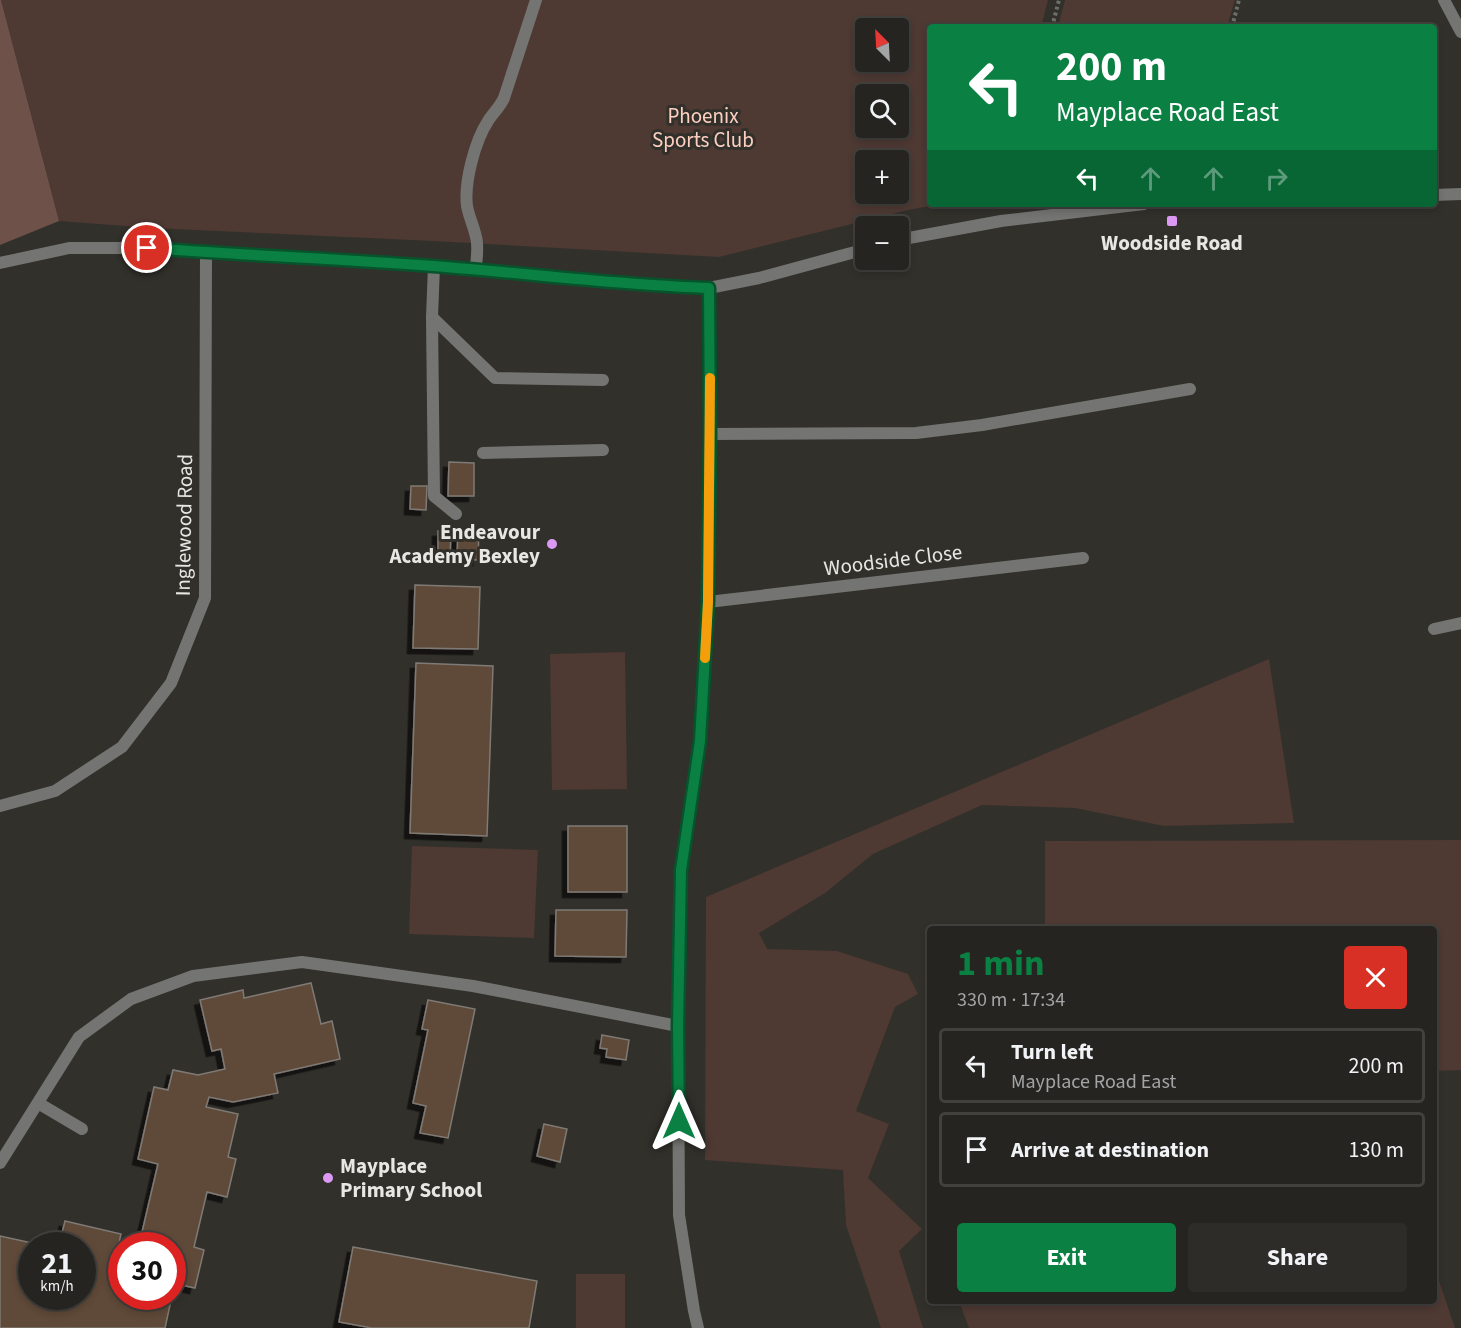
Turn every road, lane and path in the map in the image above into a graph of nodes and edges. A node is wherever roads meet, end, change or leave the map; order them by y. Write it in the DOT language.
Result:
graph roads {
  1 [pos="536,0"];
  2 [pos="1059,0"];
  3 [pos="1239,0"];
  4 [pos="1444,0"];
  5 [pos="1053,24"];
  6 [pos="1233,24"];
  7 [pos="1461,32"];
  8 [pos="1461,194"];
  9 [pos="1437,195"];
  10 [pos="1119,207"];
  11 [pos="909,238"];
  12 [pos="206,252"];
  13 [pos="855,252"];
  14 [pos="0,264"];
  15 [pos="434,266"];
  16 [pos="476,270"];
  17 [pos="709,288"];
  18 [pos="432,317"];
  19 [pos="603,380"];
  20 [pos="1190,389"];
  21 [pos="710,434"];
  22 [pos="603,450"];
  23 [pos="483,453"];
  24 [pos="456,514"];
  25 [pos="1083,558"];
  26 [pos="708,602"];
  27 [pos="1461,623"];
  28 [pos="1434,629"];
  29 [pos="0,806"];
  30 [pos="678,1026"];
  31 [pos="38,1103"];
  32 [pos="82,1129"];
  33 [pos="0,1163"];
  34 [pos="698,1328"];
  1 -- 16 [label="street"];
  2 -- 5 [label="path"];
  3 -- 6 [label="path"];
  4 -- 7 [label="street"];
  8 -- 9 [label="street"];
  10 -- 11 [label="street"];
  12 -- 14 [label="street"];
  12 -- 15 [label="street"];
  12 -- 29 [label="street, Inglewood Road"];
  13 -- 17 [label="street"];
  15 -- 16 [label="street"];
  15 -- 18 [label="street"];
  16 -- 17 [label="street"];
  17 -- 21 [label="street"];
  18 -- 19 [label="street"];
  18 -- 24 [label="street"];
  20 -- 21 [label="street"];
  21 -- 26 [label="street"];
  22 -- 23 [label="street"];
  25 -- 26 [label="street, Woodside Close"];
  26 -- 30 [label="street"];
  27 -- 28 [label="street"];
  30 -- 31 [label="street"];
  30 -- 34 [label="street"];
  31 -- 32 [label="street"];
  31 -- 33 [label="street"];
}
